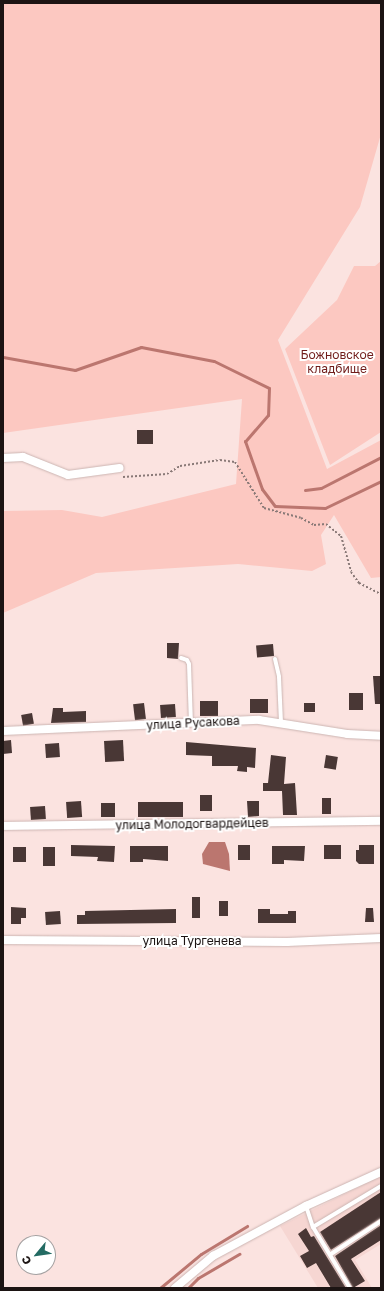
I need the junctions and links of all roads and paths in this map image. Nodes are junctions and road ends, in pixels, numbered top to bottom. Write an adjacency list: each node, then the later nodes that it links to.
1 (3, 458): 2 (street)
2 (120, 468): 3 (path)
3 (381, 594)
4 (181, 658): 6 (lane)
5 (275, 659): 7 (lane)
6 (191, 723): 7 (street, улица Русакова); 8 (street, улица Русакова)
7 (281, 723): 9 (street, улица Русакова)
8 (3, 731)
9 (381, 736)
10 (381, 821): 11 (street, улица Молодогвардейцев)
11 (3, 826)
12 (381, 938): 13 (street, улица Тургенева)
13 (3, 940)
14 (381, 1172): 16 (street)
15 (381, 1186): 18 (lane)
16 (306, 1206): 18 (lane); 20 (street)
17 (381, 1221): 19 (lane)
18 (313, 1227): 19 (lane)
19 (331, 1254): 21 (lane)
20 (175, 1288)
21 (350, 1288)

